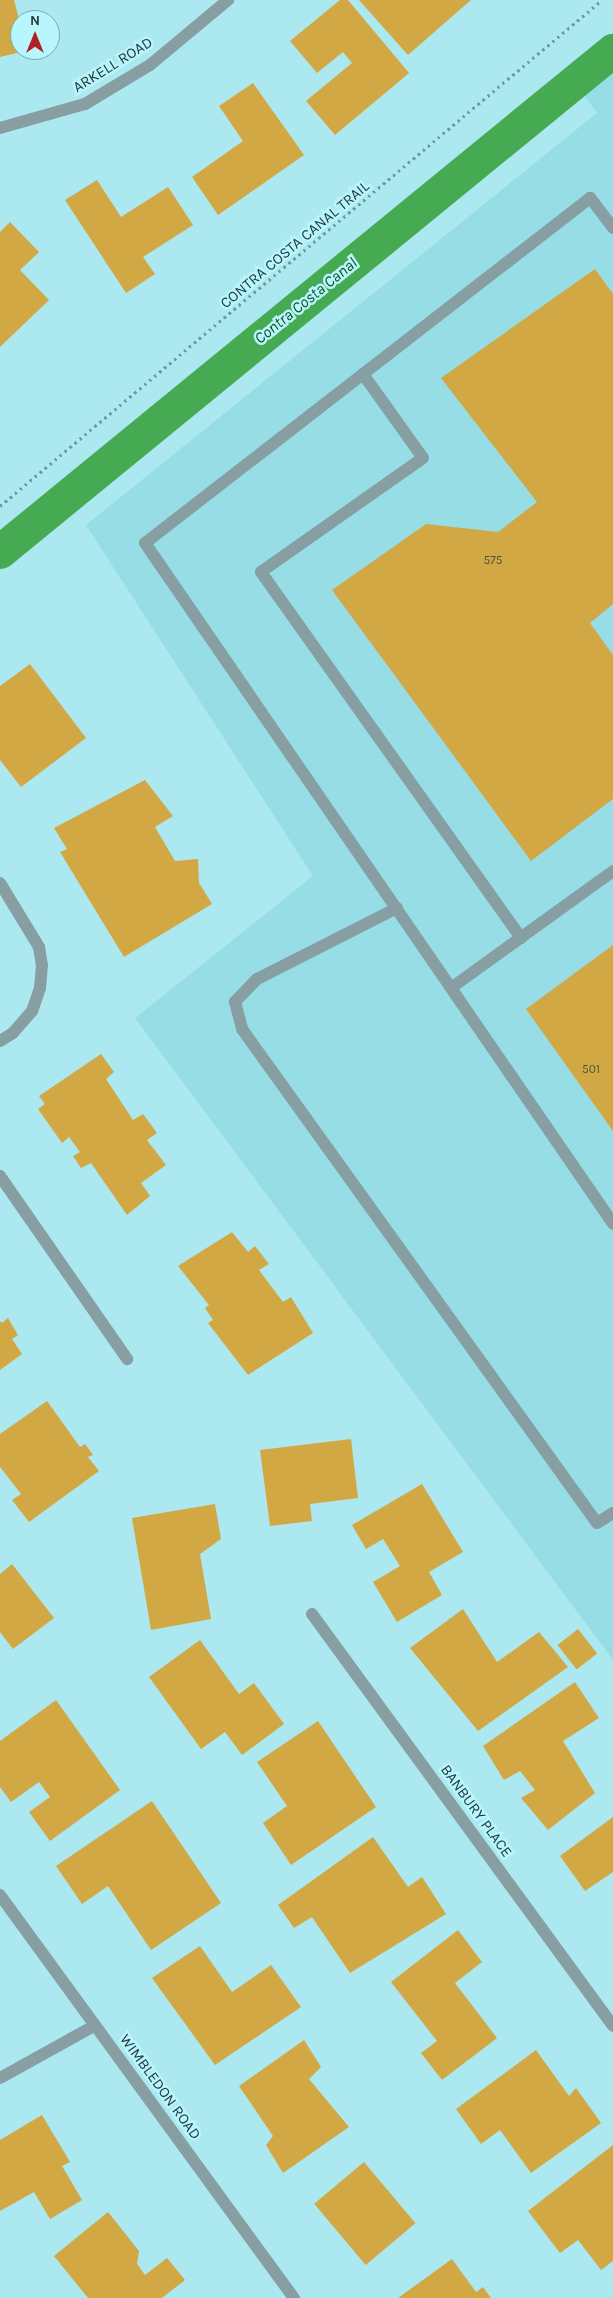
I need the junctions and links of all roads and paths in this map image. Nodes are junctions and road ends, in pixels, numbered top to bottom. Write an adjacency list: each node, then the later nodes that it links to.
1 (228, 0): 3 (street, ARKELL ROAD)
2 (602, 0): 6 (path, CONTRA COSTA CANAL TRAIL)
3 (0, 128)
4 (613, 228): 5 (street)
5 (363, 374): 9 (street); 10 (street)
6 (0, 506)
7 (613, 871): 10 (street)
8 (0, 884): 12 (street)
9 (396, 908): 11 (street); 16 (street)
10 (521, 938): 11 (street)
11 (451, 988): 14 (street)
12 (0, 1041)
13 (0, 1176): 15 (street)
14 (613, 1224)
15 (127, 1359)
16 (613, 1513)
17 (312, 1614): 20 (street, BANBURY PLACE)
18 (0, 1895): 19 (street, WIMBLEDON ROAD)
19 (94, 2026): 21 (street); 22 (street, WIMBLEDON ROAD)
20 (613, 2026)
21 (0, 2078)
22 (294, 2298)

